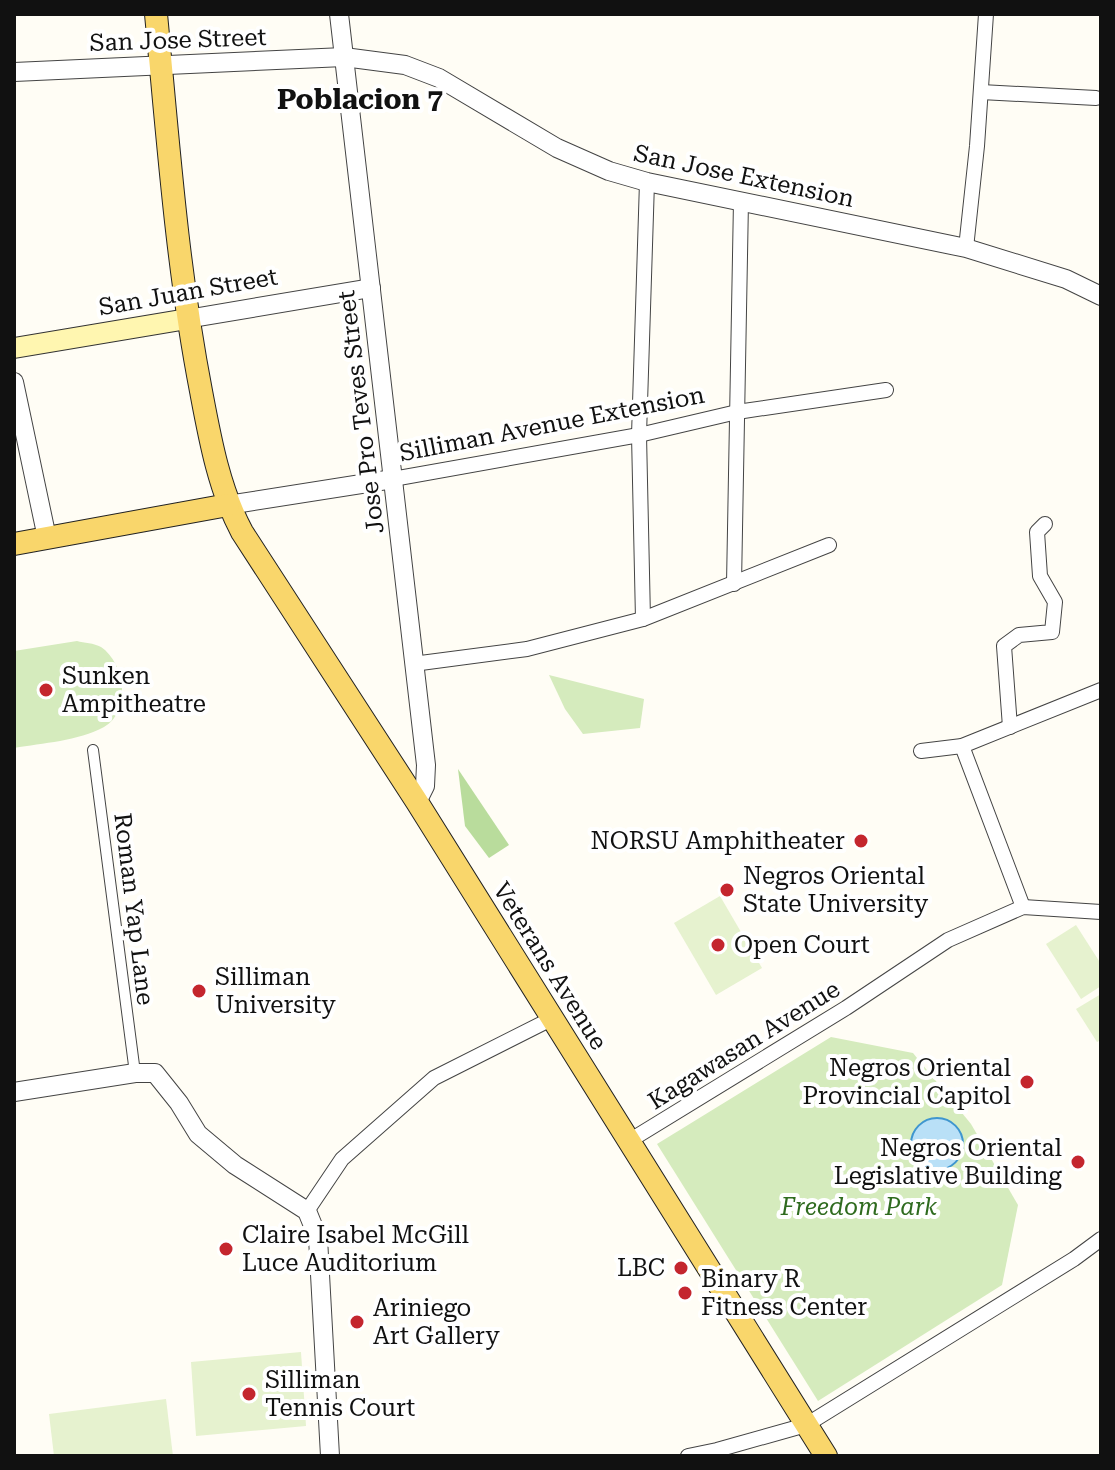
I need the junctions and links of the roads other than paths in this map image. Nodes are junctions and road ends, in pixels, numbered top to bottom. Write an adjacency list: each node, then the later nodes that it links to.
1 (156, 14): 5 (main road, Veterans Avenue)
2 (339, 14): 4 (street, Jose Pro Teves Street)
3 (986, 14): 7 (street)
4 (344, 57): 5 (street, San Jose Street); 9 (street, San Jose Extension); 12 (street, Jose Pro Teves Street)
5 (161, 64): 6 (street, San Jose Street); 14 (main road, Veterans Avenue)
6 (14, 72)
7 (981, 92): 8 (street); 11 (street)
8 (1096, 98)
9 (647, 182): 10 (street, San Jose Extension); 19 (street)
10 (741, 201): 11 (street, San Jose Extension); 18 (street)
11 (966, 248): 13 (street, San Jose Extension)
12 (371, 288): 14 (street, San Juan Street); 20 (street, Jose Pro Teves Street)
13 (1101, 296)
14 (187, 319): 15 (main road, San Juan Street); 21 (main road, Veterans Avenue)
15 (14, 348)
16 (14, 382): 23 (street)
17 (886, 390): 18 (street, Silliman Avenue Extension)
18 (737, 412): 19 (street, Silliman Avenue Extension); 26 (street)
19 (639, 435): 20 (street, Silliman Avenue Extension); 27 (street)
20 (393, 479): 21 (street, Silliman Avenue Extension); 28 (street, Jose Pro Teves Street)
21 (228, 505): 23 (main road); 34 (main road, Veterans Avenue)
22 (1045, 524): 30 (street)
23 (47, 538): 24 (main road)
24 (14, 544)
25 (829, 545): 26 (street)
26 (734, 584): 27 (street)
27 (643, 619): 28 (street)
28 (413, 664): 34 (street, Jose Pro Teves Street)
29 (1101, 690): 30 (street)
30 (1010, 727): 31 (street)
31 (962, 746): 33 (street); 35 (street)
32 (93, 750): 38 (street, Roman Yap Lane)
33 (921, 751)
34 (417, 802): 37 (main road, Veterans Avenue)
35 (1023, 907): 36 (street, Kagawasan Avenue); 40 (street, Kagawasan Avenue)
36 (1101, 912)
37 (551, 1019): 40 (main road, Veterans Avenue); 41 (street)
38 (135, 1073): 39 (street); 41 (street)
39 (14, 1092)
40 (629, 1141): 43 (main road, Veterans Avenue)
41 (307, 1211): 44 (street)
42 (1101, 1239): 43 (street)
43 (806, 1425): 45 (street); 46 (main road, Veterans Avenue)
44 (330, 1456)
45 (688, 1456)
46 (826, 1456)

